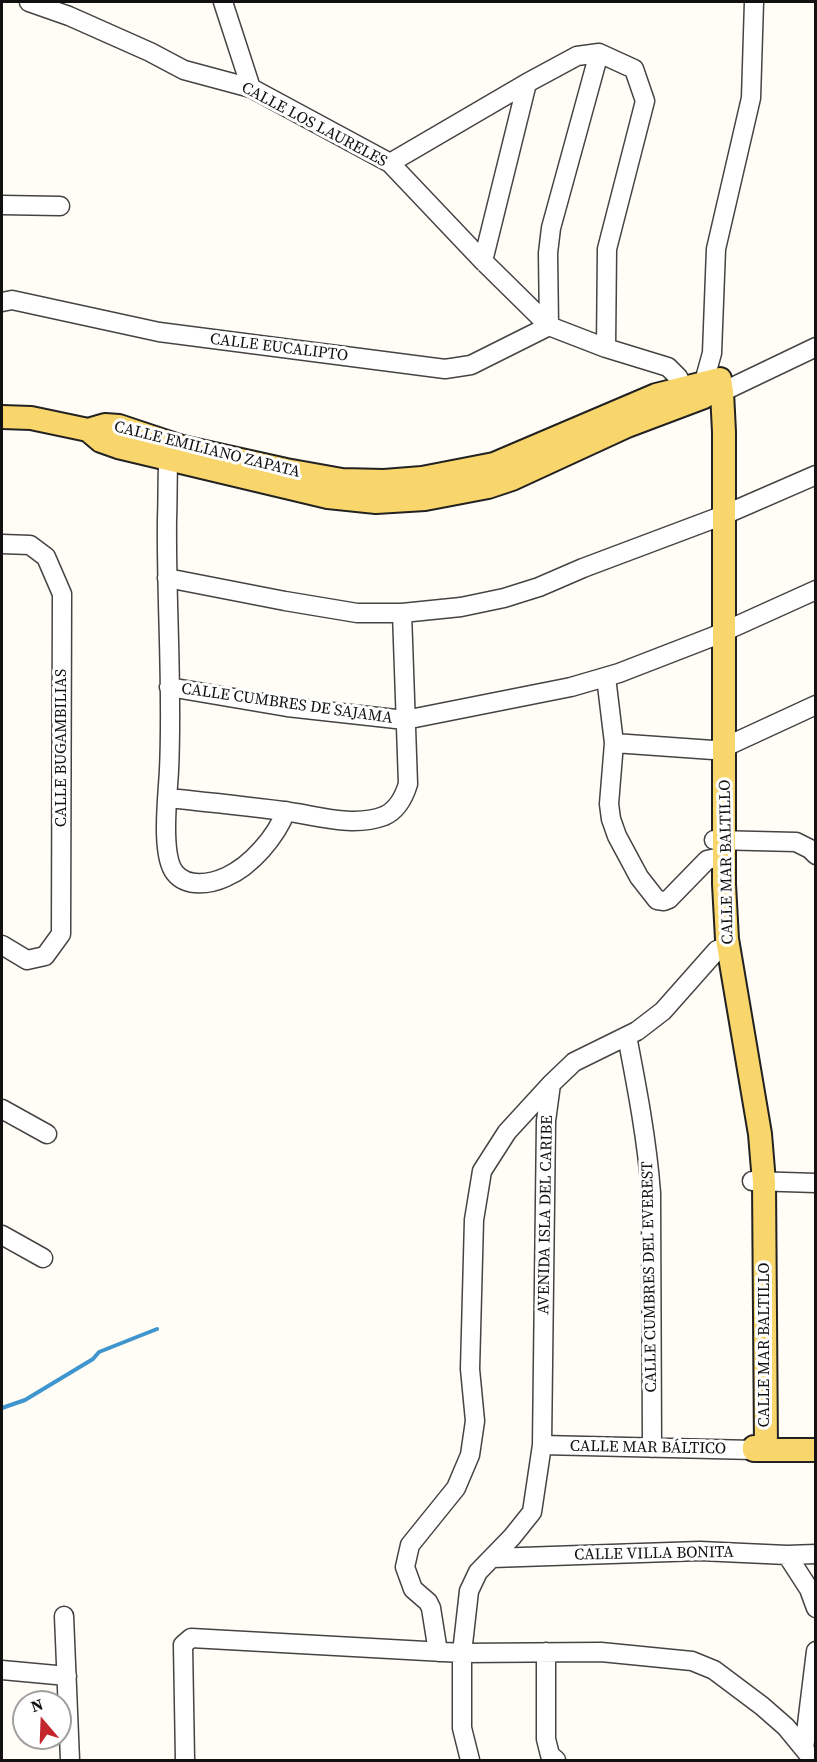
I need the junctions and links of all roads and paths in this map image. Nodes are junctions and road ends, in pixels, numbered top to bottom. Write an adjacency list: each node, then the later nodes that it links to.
1 (29, 2): 6 (street, CALLE LOS LAURELES)
2 (223, 2): 6 (street)
3 (754, 2): 15 (street)
4 (599, 53): 5 (street); 12 (street); 14 (street)
5 (527, 82): 7 (street); 10 (street)
6 (251, 88): 7 (street, CALLE LOS LAURELES)
7 (390, 163): 10 (street, CALLE LOS LAURELES)
8 (2, 205): 9 (street)
9 (60, 206)
10 (483, 261): 12 (street, CALLE LOS LAURELES)
11 (2, 302): 12 (street, CALLE EUCALIPTO)
12 (549, 326): 14 (street)
13 (816, 347): 15 (street)
14 (606, 348): 15 (street)
15 (704, 390): 17 (main road, CALLE EMILIANO ZAPATA); 19 (main road, CALLE MAR BALTILLO)
16 (2, 417): 17 (main road, CALLE EMILIANO ZAPATA)
17 (169, 451): 21 (street)
18 (816, 475): 19 (street)
19 (718, 517): 23 (street); 24 (main road, CALLE MAR BALTILLO)
20 (2, 544): 35 (street, CALLE BUGAMBILIAS)
21 (167, 578): 23 (street); 26 (street)
22 (816, 590): 24 (street, CALLE CUMBRES DE SAJAMA)
23 (402, 613): 28 (street)
24 (719, 633): 25 (street, CALLE CUMBRES DE SAJAMA); 30 (main road, CALLE MAR BALTILLO)
25 (606, 677): 28 (street, CALLE CUMBRES DE SAJAMA); 29 (street)
26 (169, 687): 28 (street, CALLE CUMBRES DE SAJAMA); 31 (street)
27 (816, 705): 30 (street)
28 (405, 720): 32 (street)
29 (614, 742): 30 (street); 33 (street)
30 (719, 749): 33 (main road, CALLE MAR BALTILLO)
31 (168, 798): 32 (street); 32 (street)
32 (286, 812)
33 (720, 848): 34 (street); 36 (main road, CALLE MAR BALTILLO)
34 (813, 852)
35 (2, 945)
36 (723, 948): 37 (street); 41 (main road, CALLE MAR BALTILLO)
37 (627, 1036): 38 (street); 46 (street, CALLE CUMBRES DEL EVEREST)
38 (551, 1084): 45 (street, AVENIDA ISLA DEL CARIBE); 55 (street)
39 (2, 1109): 40 (street)
40 (47, 1134)
41 (758, 1182): 42 (street); 47 (main road, CALLE MAR BALTILLO)
42 (816, 1183)
43 (2, 1236): 44 (street)
44 (43, 1258)
45 (542, 1445): 46 (street, CALLE MAR BÁLTICO); 51 (street, AVENIDA ISLA DEL CARIBE)
46 (652, 1448): 47 (street, CALLE MAR BÁLTICO)
47 (760, 1450): 48 (main road)
48 (816, 1450)
49 (816, 1554): 50 (street, CALLE VILLA BONITA)
50 (787, 1555): 51 (street, CALLE VILLA BONITA); 52 (street)
51 (492, 1558): 57 (street, AVENIDA ISLA DEL CARIBE)
52 (816, 1608)
53 (64, 1616): 59 (street)
54 (816, 1651): 60 (street)
55 (438, 1652): 57 (street); 62 (street)
56 (546, 1652): 57 (street); 60 (street); 64 (street)
57 (462, 1653): 63 (street, AVENIDA ISLA DEL CARIBE)
58 (2, 1670): 59 (street)
59 (67, 1676): 61 (street)
60 (809, 1755)
61 (70, 1761)
62 (185, 1761)
63 (470, 1761)
64 (556, 1761)

